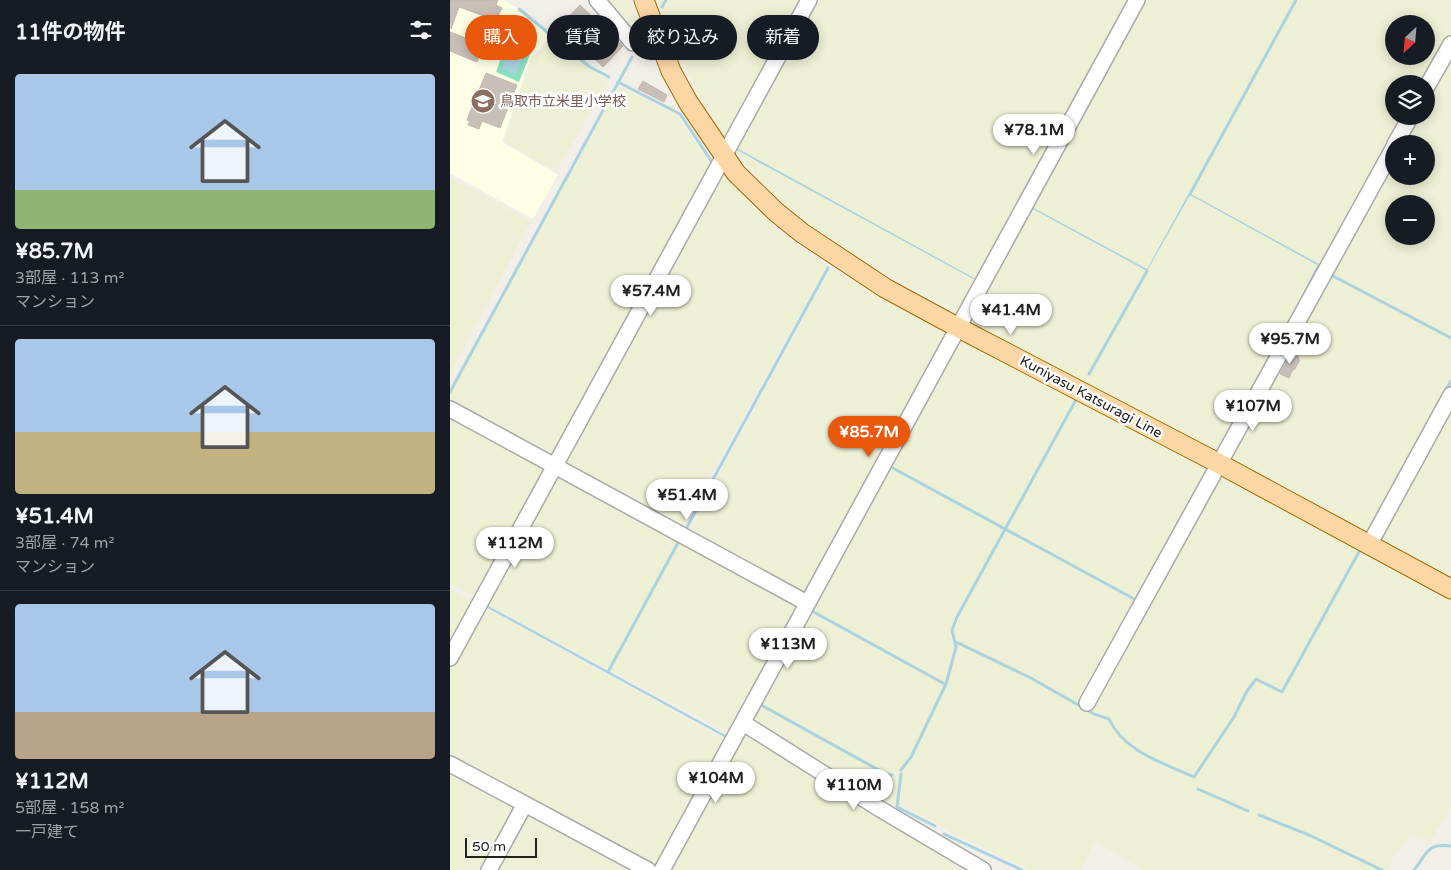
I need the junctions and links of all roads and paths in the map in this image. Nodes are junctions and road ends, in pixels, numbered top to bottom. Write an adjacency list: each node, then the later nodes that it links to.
1 (597, 0): 6 (street)
2 (644, 0): 5 (main road, Kuniyasu Katsuragi Line)
3 (808, 0): 10 (street)
4 (1136, 0): 12 (street)
5 (649, 15)
6 (629, 38)
7 (1451, 44): 9 (street)
8 (666, 60): 10 (main road, Kuniyasu Katsuragi Line)
9 (1433, 75)
10 (723, 154): 12 (main road, Kuniyasu Katsuragi Line); 16 (street)
11 (1385, 163): 15 (street)
12 (957, 327): 15 (main road, Kuniyasu Katsuragi Line); 19 (street)
13 (1451, 395): 17 (street)
14 (450, 410): 16 (street)
15 (1218, 463): 17 (main road, Kuniyasu Katsuragi Line); 21 (street)
16 (553, 466): 19 (street); 20 (street)
17 (1369, 545): 18 (main road, Kuniyasu Katsuragi Line)
18 (1451, 589)
19 (807, 603): 22 (street)
20 (450, 658)
21 (1087, 703)
22 (743, 723): 27 (street); 28 (street)
23 (450, 764): 24 (street)
24 (525, 804): 25 (street); 26 (street)
25 (489, 870)
26 (648, 870)
27 (662, 870)
28 (983, 870)

